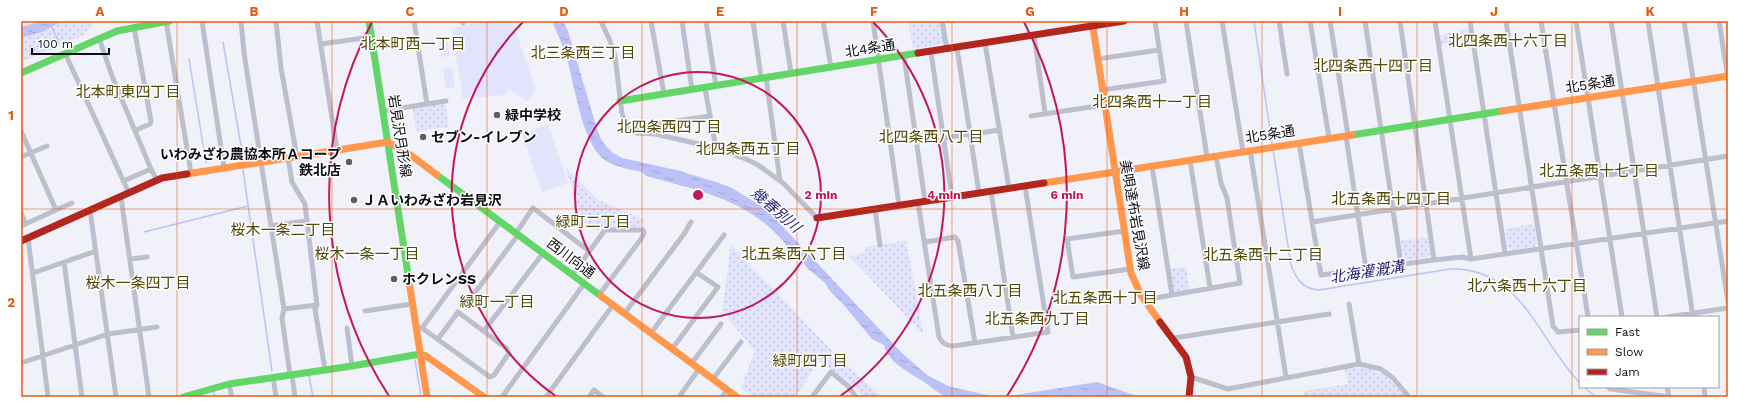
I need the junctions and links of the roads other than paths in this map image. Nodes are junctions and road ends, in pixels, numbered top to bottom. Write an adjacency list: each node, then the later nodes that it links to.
1 (167, 21): 35 (street); 111 (street)
2 (202, 21): 107 (street)
3 (241, 21): 104 (street)
4 (276, 21): 99 (street)
5 (317, 21): 42 (street)
6 (369, 21): 39 (street, 岩見沢月形線)
7 (414, 21): 70 (street)
8 (601, 21): 68 (street)
9 (651, 21): 65 (street)
10 (682, 21): 62 (street)
11 (706, 21): 59 (street)
12 (753, 21): 56 (street)
13 (783, 21): 53 (street)
14 (823, 21): 51 (street)
15 (872, 21): 50 (street)
16 (942, 21): 44 (street)
17 (1124, 21): 36 (street, 北4条通)
18 (1155, 21): 45 (street)
19 (1186, 21): 100 (street)
20 (1222, 21): 94 (street)
21 (1279, 21): 54 (street)
22 (1310, 21): 88 (street)
23 (1330, 21): 86 (street)
24 (1365, 21): 82 (street)
25 (1400, 21): 79 (street)
26 (1435, 21): 78 (street)
27 (1470, 21): 75 (street)
28 (1506, 21): 72 (street)
29 (1541, 21): 69 (street)
30 (1576, 21): 66 (street)
31 (1611, 21): 64 (street)
32 (1648, 21): 60 (street)
33 (1684, 21): 58 (street)
34 (1719, 21): 55 (street)
35 (144, 23): 37 (street)
36 (1092, 24): 38 (street, 北4条通); 49 (street, 美唄達布岩見沢線)
37 (134, 27): 40 (street); 80 (street)
38 (1034, 35): 41 (street, 北4条通); 74 (street)
39 (371, 37): 42 (street); 73 (street, 岩見沢月形線)
40 (99, 38): 47 (street); 80 (street)
41 (985, 43): 43 (street, 北4条通); 81 (street)
42 (321, 44): 93 (street)
43 (957, 48): 44 (street, 北4条通); 85 (street)
44 (947, 49): 46 (street, 北4条通)
45 (1159, 50): 49 (street); 63 (street)
46 (931, 52): 48 (street, 北4条通); 87 (street)
47 (66, 53): 52 (street); 114 (street)
48 (904, 56): 50 (street, 北4条通); 127 (street)
49 (1097, 59): 63 (street, 美唄達布岩見沢線)
50 (879, 60): 51 (street, 北4条通); 130 (street)
51 (831, 67): 53 (street, 北4条通)
52 (21, 73)
53 (790, 73): 56 (street, 北4条通)
54 (1287, 74)
55 (1728, 76): 57 (street); 58 (street, 北5条通)
56 (763, 77): 59 (street, 北4条通); 115 (street)
57 (1728, 79)
58 (1693, 81): 60 (street, 北5条通); 102 (street)
59 (716, 86): 61 (street, 北4条通)
60 (1657, 86): 64 (street, 北5条通); 106 (street)
61 (706, 88): 62 (street, 北4条通); 76 (street)
62 (692, 90): 65 (street, 北4条通)
63 (1102, 90): 71 (street, 美唄達布岩見沢線)
64 (1622, 92): 66 (street, 北5条通); 109 (street)
65 (664, 94): 68 (street, 北4条通)
66 (1588, 97): 69 (street, 北5条通); 112 (street)
67 (446, 101): 70 (street)
68 (620, 101): 84 (street)
69 (1553, 103): 72 (street, 北5条通); 116 (street)
70 (427, 104): 73 (street)
71 (1104, 105): 74 (street); 110 (street, 美唄達布岩見沢線)
72 (1519, 108): 75 (street, 北5条通); 118 (street)
73 (383, 111): 89 (street, 岩見沢月形線)
74 (1045, 113): 77 (street)
75 (1484, 114): 78 (street, 北5条通); 123 (street)
76 (710, 116): 84 (street); 92 (street)
77 (1031, 116)
78 (1449, 119): 79 (street, 北5条通); 126 (street)
79 (1415, 125): 82 (street, 北5条通); 129 (street)
80 (136, 130): 108 (street)
81 (1000, 130): 85 (street); 119 (street)
82 (1381, 130): 86 (street, 北5条通); 132 (street)
83 (21, 131): 95 (street)
84 (633, 131): 92 (street)
85 (970, 134): 87 (street); 122 (street)
86 (1347, 135): 88 (street, 北5条通); 136 (street)
87 (944, 138): 125 (street)
88 (1328, 138): 90 (street, 北5条通)
89 (388, 142): 93 (street); 140 (street, 西川向通); 179 (street, 岩見沢月形線)
90 (1299, 143): 94 (street, 北5条通); 142 (street)
91 (47, 146): 95 (street)
92 (716, 149): 115 (street)
93 (337, 150): 99 (street)
94 (1246, 151): 96 (street, 北5条通); 193 (street)
95 (31, 153): 98 (street); 133 (street)
96 (1216, 156): 100 (street, 北5条通); 173 (street)
97 (1728, 156): 102 (street)
98 (21, 157)
99 (297, 157): 101 (street)
100 (1207, 157): 103 (street, 北5条通)
101 (288, 158): 104 (street); 138 (street)
102 (1706, 159): 106 (street); 143 (street)
103 (1190, 160): 105 (street, 北5条通); 173 (street)
104 (261, 162): 107 (street); 145 (street)
105 (1152, 166): 110 (street, 北5条通); 175 (street)
106 (1670, 166): 109 (street); 146 (street)
107 (224, 168): 111 (street)
108 (151, 169): 113 (street); 114 (street)
109 (1635, 171): 112 (street); 149 (street)
110 (1114, 172): 117 (street, 北5条通); 147 (street, 美唄達布岩見沢線)
111 (190, 173): 113 (street)
112 (1600, 177): 116 (street); 151 (street)
113 (157, 180): 121 (street)
114 (123, 181): 121 (street)
115 (780, 182): 137 (street)
116 (1566, 182): 118 (street); 154 (street)
117 (1025, 186): 119 (street, 北5条通); 203 (street)
118 (1531, 187): 123 (street); 156 (street)
119 (1010, 188): 120 (street, 北5条通)
120 (990, 191): 122 (street, 北5条通); 203 (street)
121 (129, 193): 124 (street)
122 (979, 193): 125 (street, 北5条通)
123 (1497, 193): 126 (street); 160 (street)
124 (121, 197): 134 (street); 162 (street)
125 (952, 197): 127 (street, 北5条通)
126 (1462, 199): 129 (street); 163 (street)
127 (922, 202): 130 (street, 北5条通); 153 (street)
128 (72, 203): 133 (street)
129 (1427, 204): 132 (street); 164 (street)
130 (899, 205): 131 (street, 北5条通)
131 (875, 209): 137 (street, 北5条通); 155 (street)
132 (1393, 209): 136 (street); 166 (street)
133 (56, 210): 144 (street)
134 (90, 210): 152 (street); 157 (street)
135 (21, 213): 144 (street)
136 (1358, 214): 142 (street); 168 (street)
137 (816, 218)
138 (306, 221): 145 (street); 181 (street)
139 (1728, 221): 143 (street)
140 (500, 222): 148 (street, 西川向通); 196 (street)
141 (691, 222): 186 (street)
142 (1312, 222): 168 (street)
143 (1716, 223): 146 (street); 178 (street)
144 (24, 225)
145 (272, 226): 184 (street)
146 (1680, 228): 149 (street); 188 (street)
147 (1124, 231): 167 (street, 美唄達布岩見沢線); 167 (street)
148 (517, 234): 158 (street); 159 (street, 西川向通); 176 (street)
149 (1645, 234): 151 (street); 191 (street)
150 (724, 235): 169 (street)
151 (1610, 239): 154 (street); 190 (street)
152 (24, 240): 170 (street)
153 (924, 242): 207 (street); 207 (street)
154 (1576, 244): 156 (street); 189 (street)
155 (880, 245)
156 (1541, 249): 160 (street); 199 (street)
157 (96, 251): 165 (street); 202 (street)
158 (590, 251): 171 (street); 174 (street)
159 (543, 253): 171 (street, 西川向通); 200 (street)
160 (1505, 253): 163 (street)
161 (147, 257): 162 (street)
162 (131, 259): 198 (street)
163 (1471, 259): 164 (street)
164 (1434, 260): 166 (street)
165 (64, 262): 170 (street); 208 (street)
166 (1401, 264): 168 (street)
167 (1130, 269): 177 (street, 美唄達布岩見沢線)
168 (1366, 269)
169 (696, 272): 201 (street); 209 (street)
170 (33, 273): 211 (street)
171 (572, 275): 172 (street, 西川向通)
172 (584, 284): 174 (street, 西川向通); 238 (street)
173 (1210, 288): 175 (street)
174 (599, 295): 182 (street, 西川向通)
175 (1172, 295): 177 (street)
176 (471, 298)
177 (1144, 300): 204 (street, 美唄達布岩見沢線)
178 (1728, 302)
179 (412, 304): 185 (street); 196 (street, 岩見沢月形線)
180 (1349, 304): 214 (street)
181 (317, 305): 184 (street); 217 (street)
182 (613, 305): 186 (street, 西川向通); 239 (street)
183 (1728, 308): 188 (street)
184 (284, 310): 218 (street)
185 (365, 311)
186 (624, 314): 201 (street, 西川向通)
187 (1329, 314): 193 (street)
188 (1692, 315): 192 (street)
189 (1588, 316)
190 (1622, 316)
191 (1657, 316)
192 (1680, 316)
193 (1277, 321): 204 (street); 221 (street)
194 (721, 324): 213 (street)
195 (157, 327): 198 (street)
196 (419, 327): 205 (street); 210 (street, 岩見沢月形線)
197 (347, 328): 215 (street)
198 (141, 329): 202 (street); 231 (street)
199 (1579, 330)
200 (484, 332): 205 (street); 205 (street)
201 (651, 333): 209 (street, 西川向通)
202 (108, 334): 208 (street); 230 (street)
203 (1013, 337): 207 (street)
204 (1174, 338): 220 (street, 美唄達布岩見沢線)
205 (438, 339)
206 (741, 342): 222 (street)
207 (975, 343)
208 (75, 344): 211 (street); 229 (street)
209 (672, 349): 213 (street, 西川向通)
210 (420, 354): 215 (street); 236 (street, 岩見沢月形線); 237 (street)
211 (43, 356): 212 (street); 228 (street)
212 (21, 363)
213 (692, 363): 216 (street, 西川向通)
214 (1359, 364): 221 (street); 249 (street)
215 (352, 366): 217 (street)
216 (699, 369): 222 (street, 西川向通); 242 (street)
217 (325, 370): 218 (street)
218 (291, 375): 219 (street); 235 (street)
219 (273, 377): 223 (street); 234 (street)
220 (1191, 377): 221 (street); 248 (street, 美唄達布岩見沢線)
221 (1286, 377)
222 (713, 379): 226 (street, 西川向通)
223 (229, 384): 232 (street); 233 (street)
224 (1609, 388): 225 (street)
225 (1632, 389): 250 (street)
226 (727, 390): 243 (street); 244 (street, 西川向通)
227 (853, 392): 245 (street); 246 (street); 247 (street)
228 (48, 397)
229 (82, 397)
230 (116, 397)
231 (149, 397)
232 (183, 397)
233 (232, 397)
234 (276, 397)
235 (296, 397)
236 (427, 397)
237 (484, 397)
238 (502, 397)
239 (546, 397)
240 (589, 397): 241 (street)
241 (603, 397)
242 (679, 397)
243 (722, 397)
244 (737, 397)
245 (812, 397)
246 (849, 397)
247 (856, 397)
248 (1189, 397)
249 (1409, 397)
250 (1669, 397)

